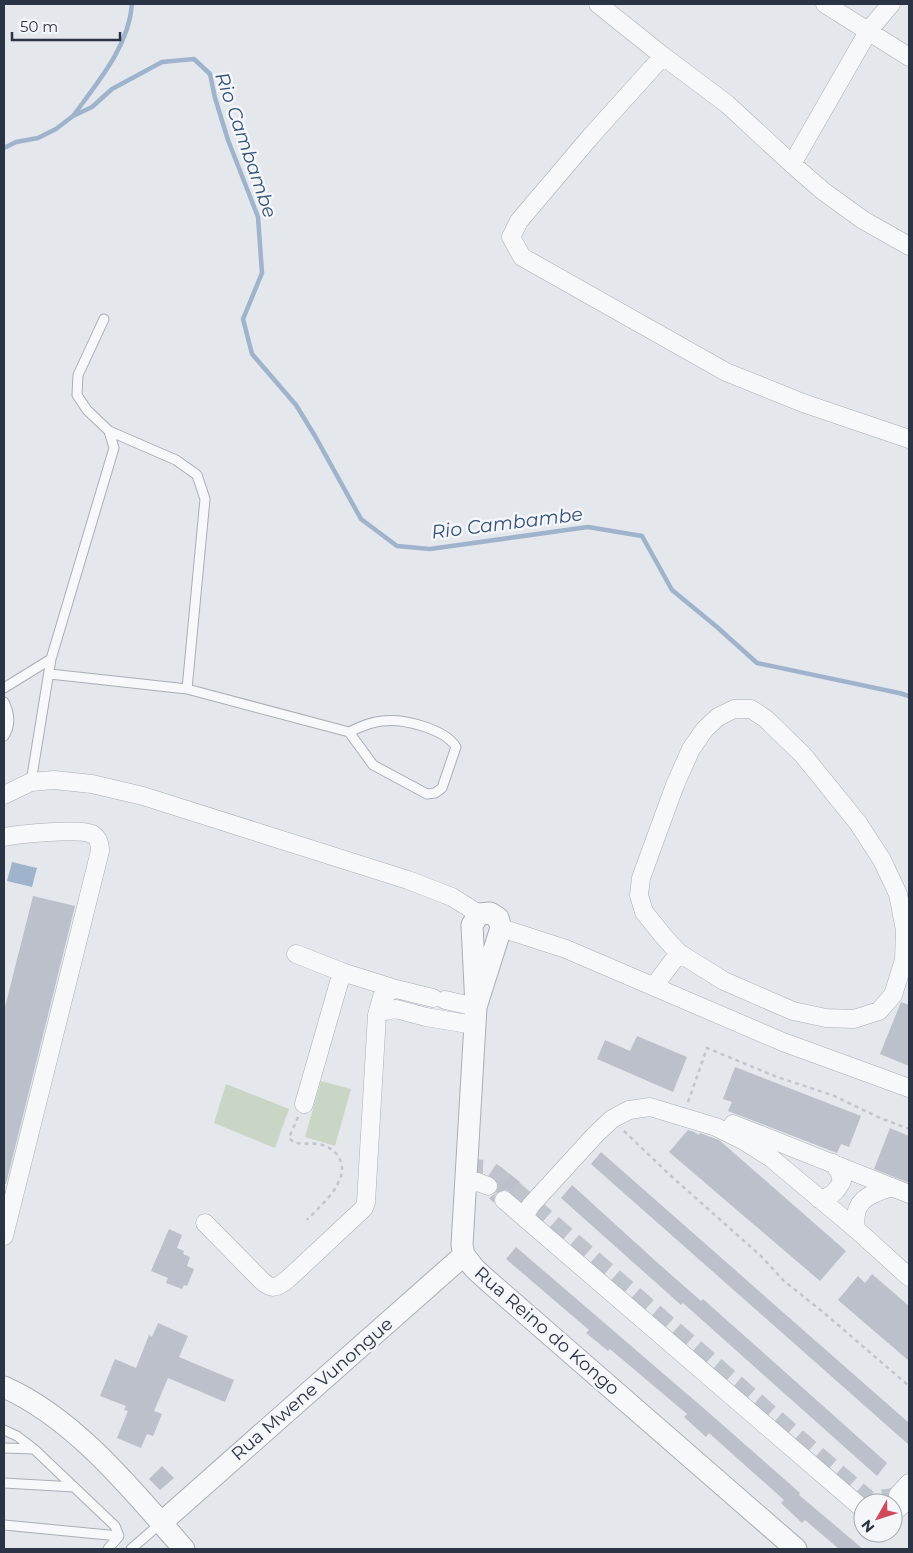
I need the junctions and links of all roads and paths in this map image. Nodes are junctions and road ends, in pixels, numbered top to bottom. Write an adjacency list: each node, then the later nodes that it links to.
1 (598, 4): 5 (street)
2 (825, 4): 4 (street)
3 (891, 4): 4 (street)
4 (869, 30): 6 (street); 7 (street)
5 (663, 56): 7 (street); 11 (street)
6 (909, 57)
7 (792, 164): 8 (street)
8 (909, 246)
9 (104, 319): 10 (lane)
10 (109, 431): 12 (lane); 15 (lane)
11 (909, 439)
12 (51, 659): 13 (lane); 14 (lane)
13 (50, 674): 15 (lane); 19 (lane)
14 (4, 688)
15 (187, 689): 17 (lane)
16 (4, 702): 18 (lane)
17 (349, 732): 17 (lane)
18 (4, 736)
19 (31, 782): 20 (street); 22 (street)
20 (4, 795)
21 (4, 837): 48 (street)
22 (479, 914): 23 (street); 31 (street, Rua Reino do Kongo)
23 (501, 928): 27 (street); 31 (street, Rua Reino do Kongo)
24 (679, 953): 24 (street); 27 (street)
25 (296, 954): 26 (street)
26 (342, 972): 28 (street); 34 (street)
27 (654, 986): 33 (street)
28 (396, 989): 29 (street); 30 (street)
29 (435, 999): 31 (street); 32 (street)
30 (377, 1014): 32 (street); 46 (street)
31 (475, 1016): 32 (street); 39 (street, Rua Reino do Kongo)
32 (426, 1017)
33 (909, 1088)
34 (304, 1104): 45 (path)
35 (686, 1108): 37 (path); 38 (street); 44 (street)
36 (612, 1119): 43 (street); 44 (street); 51 (path)
37 (909, 1129)
38 (833, 1163): 41 (street); 43 (street)
39 (464, 1185): 40 (street); 49 (street, Rua Reino do Kongo)
40 (488, 1186)
41 (891, 1187): 42 (street); 47 (street)
42 (909, 1194)
43 (819, 1199): 47 (street)
44 (514, 1209): 58 (street)
45 (307, 1220)
46 (205, 1223)
47 (856, 1228): 50 (street)
48 (4, 1236)
49 (464, 1255): 59 (street, Rua Mwene Vunongue); 65 (street, Rua Reino do Kongo)
50 (909, 1277)
51 (909, 1386)
52 (4, 1387): 59 (street)
53 (4, 1430): 55 (lane)
54 (4, 1448): 55 (lane)
55 (34, 1449): 57 (lane)
56 (4, 1483): 57 (lane)
57 (74, 1487): 61 (lane)
58 (853, 1500)
59 (161, 1523): 63 (lane); 64 (street)
60 (4, 1525): 61 (lane)
61 (119, 1536): 62 (lane)
62 (108, 1549)
63 (131, 1549)
64 (184, 1549)
65 (796, 1549)

